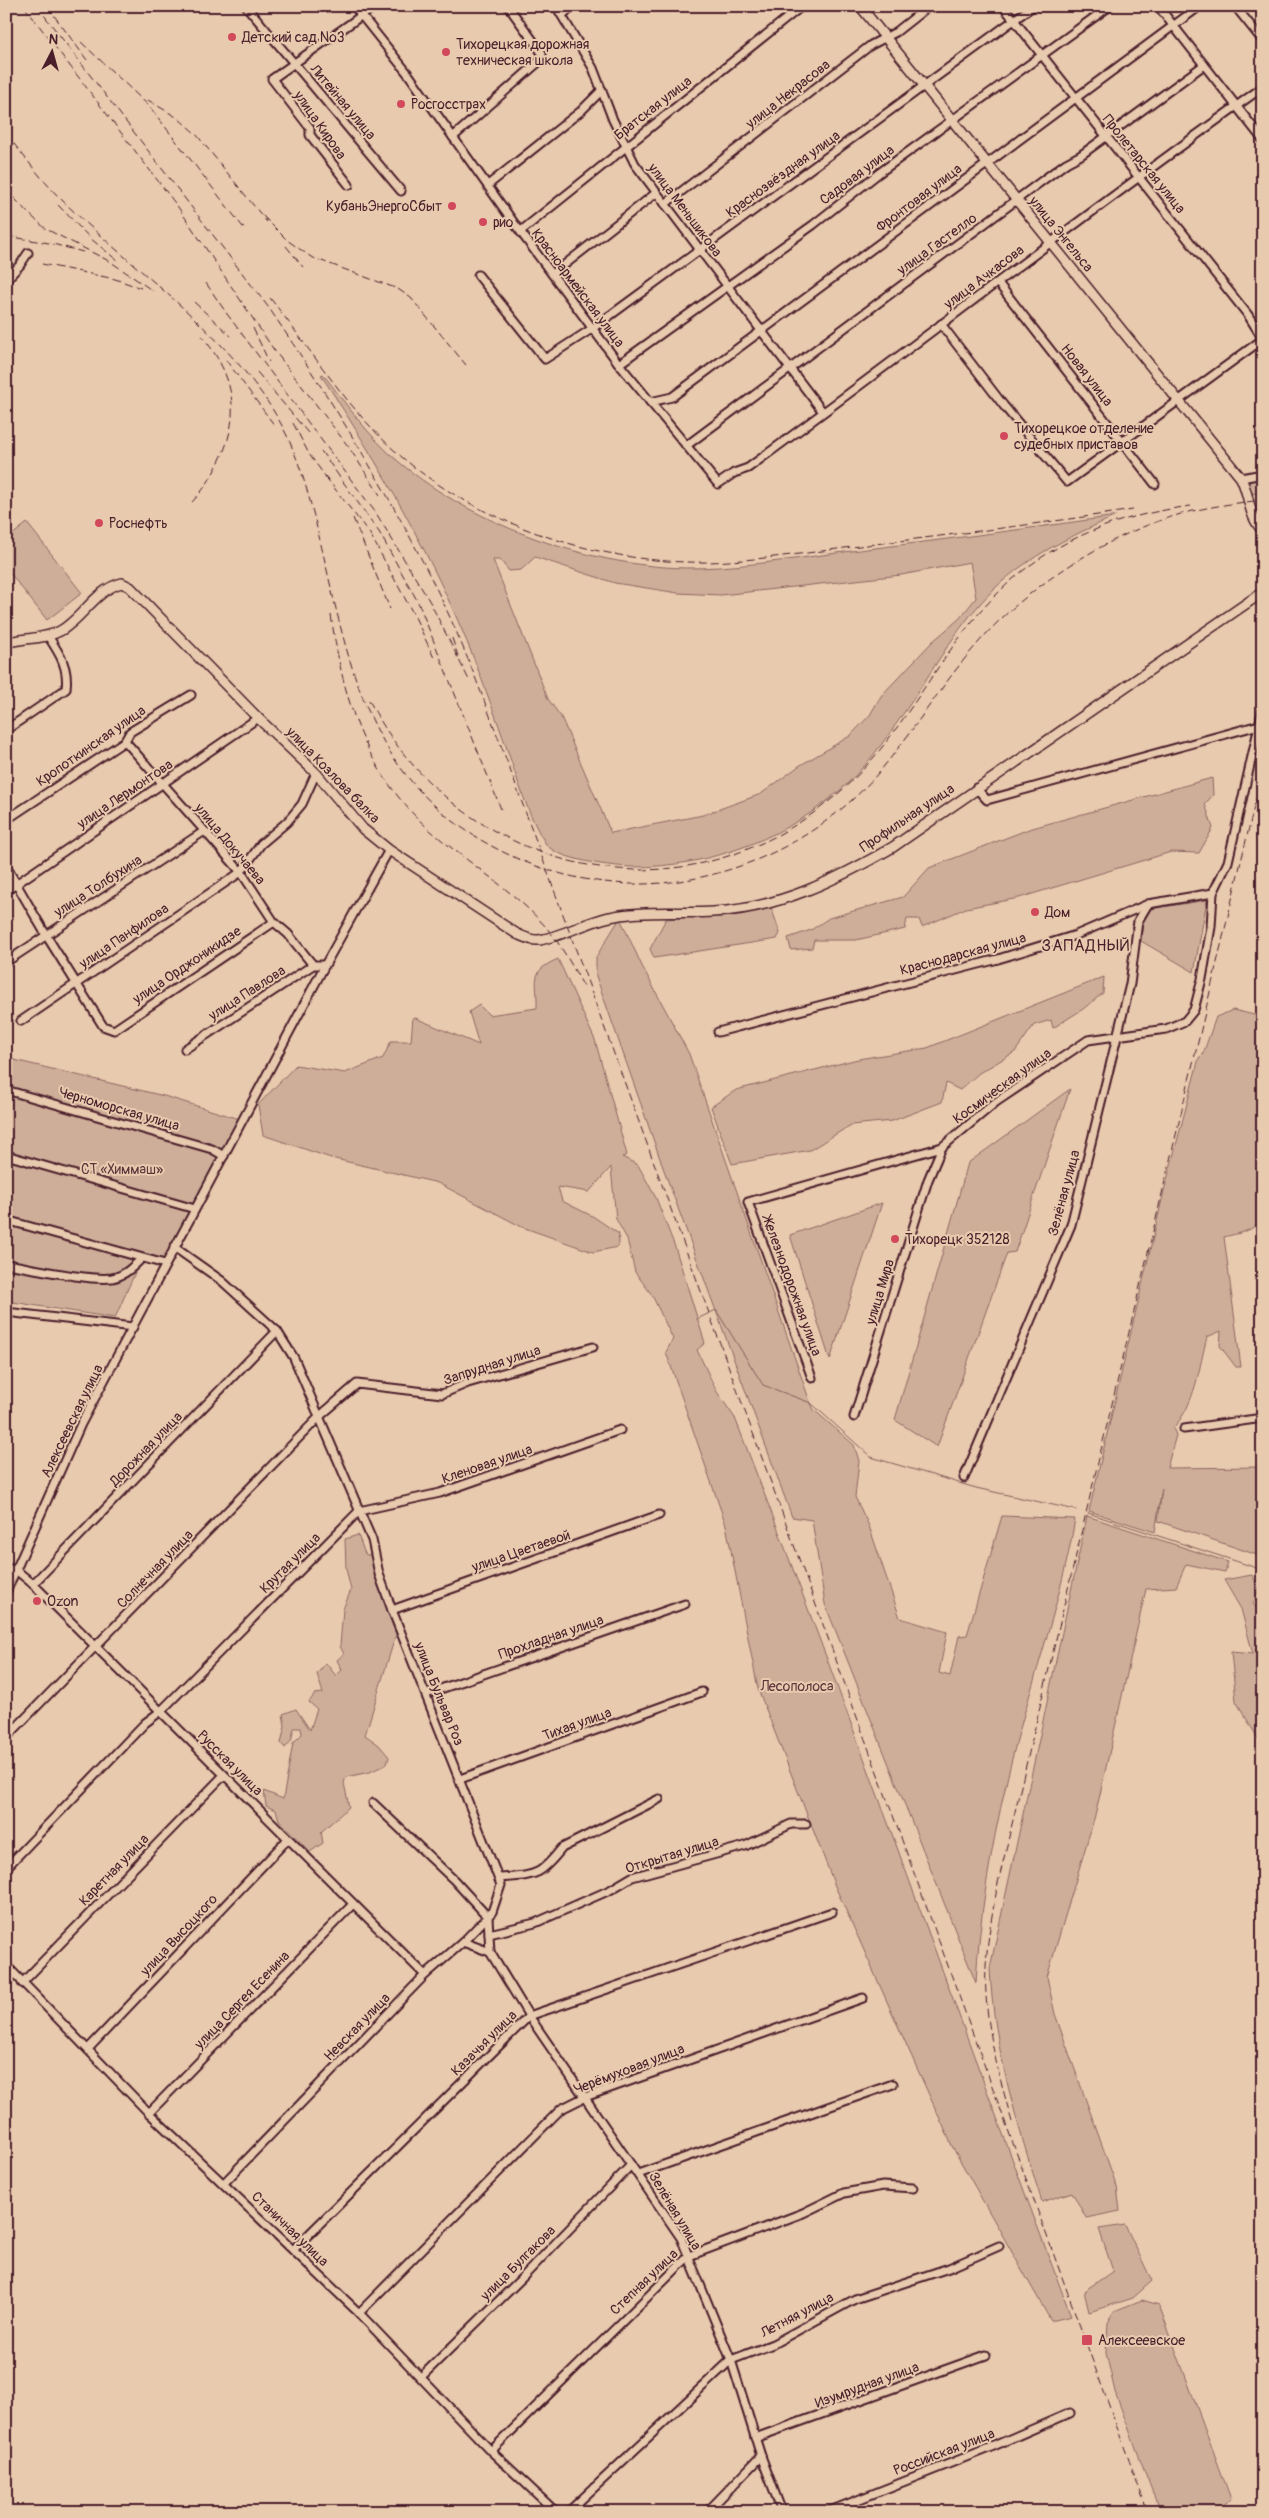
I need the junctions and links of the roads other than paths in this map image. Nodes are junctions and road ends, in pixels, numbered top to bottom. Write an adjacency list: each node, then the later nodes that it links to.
1 (246, 6): 24 (street, Литейная улица)
2 (354, 6): 18 (street, Красноармейская улица)
3 (375, 6): 18 (street)
4 (508, 6): 33 (street)
5 (556, 6): 17 (street, улица Меньшикова)
6 (574, 6): 17 (street)
7 (802, 6): 16 (street, Братская улица)
8 (860, 6): 21 (main road, улица Энгельса)
9 (929, 6): 21 (street, улица Некрасова)
10 (1004, 6): 19 (street, Пролетарская улица)
11 (1033, 6): 19 (street, Краснозвёздная улица)
12 (1110, 6): 23 (street, Садовая улица)
13 (1158, 6): 20 (street)
14 (1200, 6): 20 (street, Фронтовая улица)
15 (1235, 6): 22 (street)
16 (791, 9): 35 (street, Братская улица)
17 (562, 16): 28 (street, улица Меньшикова)
18 (362, 17): 24 (street); 33 (street, Красноармейская улица)
19 (1015, 20): 23 (street, Пролетарская улица); 26 (street, Краснозвёздная улица)
20 (1174, 27): 25 (street); 29 (street, Фронтовая улица)
21 (885, 37): 26 (main road, улица Энгельса); 43 (street, улица Некрасова)
22 (1263, 41)
23 (1044, 56): 29 (street, Пролетарская улица); 31 (street, Садовая улица)
24 (294, 64): 38 (street, улица Кирова); 40 (street, Литейная улица)
25 (1204, 65): 30 (street); 32 (street, улица Гастелло)
26 (924, 87): 31 (main road, улица Энгельса); 46 (street, Краснозвёздная улица)
27 (1263, 87): 30 (street, улица Ачкасова)
28 (602, 90): 35 (street, улица Меньшикова); 39 (street)
29 (1076, 97): 32 (street, Пролетарская улица); 36 (street, Фронтовая улица)
30 (1236, 106): 34 (street); 37 (street, улица Ачкасова)
31 (951, 121): 36 (main road, улица Энгельса); 52 (street, Садовая улица)
32 (1106, 136): 37 (street, Пролетарская улица); 42 (street, улица Гастелло)
33 (453, 137): 39 (street, Красноармейская улица)
34 (1263, 140)
35 (625, 146): 41 (street, улица Меньшикова); 44 (street, Братская улица)
36 (986, 164): 42 (main road, улица Энгельса); 55 (street, Фронтовая улица)
37 (1138, 176): 45 (street, улица Ачкасова); 56 (street, Пролетарская улица)
38 (349, 185)
39 (488, 185): 44 (street, Красноармейская улица)
40 (401, 191)
41 (656, 193): 43 (street, улица Меньшикова); 48 (street)
42 (1016, 201): 45 (main road, улица Энгельса); 58 (street, улица Гастелло)
43 (665, 204): 46 (street, улица Меньшикова)
44 (521, 231): 48 (street, Красноармейская улица)
45 (1051, 243): 51 (street, улица Ачкасова); 59 (main road, улица Энгельса)
46 (700, 251): 52 (street, улица Меньшикова); 54 (street, Краснозвёздная улица)
47 (28, 253): 50 (street)
48 (554, 273): 54 (street, Красноармейская улица)
49 (478, 275): 54 (street, Краснозвёздная улица)
50 (6, 280)
51 (998, 283): 53 (street, улица Ачкасова); 62 (street, Новая улица)
52 (727, 286): 55 (street, улица Меньшикова); 57 (street, Садовая улица)
53 (941, 324): 61 (street, улица Ачкасова); 62 (street)
54 (593, 328): 57 (street, Красноармейская улица)
55 (761, 331): 58 (street, улица Меньшикова); 60 (street, Фронтовая улица)
56 (1263, 339): 59 (street)
57 (619, 364): 60 (street, Красноармейская улица)
58 (790, 368): 61 (street, улица Меньшикова); 63 (street, улица Гастелло)
59 (1178, 401): 62 (street); 65 (main road, улица Энгельса)
60 (650, 402): 63 (street, Красноармейская улица)
61 (823, 412): 66 (street, улица Ачкасова)
62 (1124, 442): 67 (street, Новая улица)
63 (686, 446): 66 (street, Красноармейская улица)
64 (1263, 474): 65 (street)
65 (1241, 478): 68 (main road)
66 (718, 484)
67 (1155, 484)
68 (1263, 531)
69 (1263, 592): 80 (main road)
70 (48, 636): 71 (main road); 74 (main road, улица Козлова балка); 76 (street)
71 (6, 642)
72 (191, 695): 77 (street, Кропоткинская улица)
73 (1263, 708): 75 (street)
74 (258, 718): 78 (main road, улица Козлова балка); 79 (street, улица Лермонтова)
75 (1259, 724): 80 (street, Профильная улица); 88 (street)
76 (6, 730)
77 (125, 741): 79 (street, улица Докучаева); 81 (street, Кропоткинская улица)
78 (316, 773): 83 (main road, улица Козлова балка); 85 (street)
79 (164, 783): 82 (street, улица Докучаева); 86 (street, улица Лермонтова)
80 (976, 788): 92 (main road, Профильная улица)
81 (6, 820)
82 (203, 832): 85 (street, улица Докучаева); 91 (street, улица Толбухина)
83 (389, 850): 92 (main road, улица Козлова балка); 94 (street, Алексеевская улица)
84 (6, 866): 86 (street)
85 (241, 872): 90 (street, улица Докучаева); 96 (street, улица Панфилова)
86 (17, 884): 87 (street, улица Лермонтова); 91 (street)
87 (6, 891)
88 (1213, 894): 89 (street, Краснодарская улица); 99 (street, Космическая улица)
89 (1148, 904): 98 (street, Краснодарская улица); 99 (street, Зелёная улица)
90 (274, 922): 95 (street, улица Докучаева); 96 (street, улица Орджоникидзе)
91 (46, 935): 93 (street, улица Толбухина); 96 (street)
92 (525, 938)
93 (6, 962)
94 (325, 965): 95 (street, улица Павлова); 104 (street, Алексеевская улица)
95 (313, 966): 100 (street, улица Павлова)
96 (77, 983): 97 (street, улица Панфилова)
97 (21, 1021)
98 (718, 1032)
99 (1116, 1036): 102 (street, Космическая улица); 122 (street, Зелёная улица)
100 (186, 1049)
101 (6, 1090): 104 (street, Черноморская улица)
102 (942, 1147): 105 (street, Космическая улица); 118 (street, улица Мира)
103 (6, 1155): 106 (street)
104 (224, 1156): 106 (street, Алексеевская улица)
105 (748, 1202): 116 (street, Железнодорожная улица)
106 (196, 1209): 108 (street, Алексеевская улица)
107 (6, 1220): 109 (street)
108 (174, 1247): 111 (street, Алексеевская улица); 114 (street)
109 (141, 1259): 110 (street); 111 (street)
110 (6, 1264)
111 (165, 1264): 113 (street, Алексеевская улица)
112 (6, 1312): 113 (street)
113 (133, 1327): 126 (street, Алексеевская улица)
114 (277, 1331): 117 (street); 127 (street, Дорожная улица)
115 (593, 1346): 117 (street, Запрудная улица)
116 (812, 1378)
117 (320, 1416): 123 (street); 131 (street, Солнечная улица)
118 (854, 1417)
119 (1263, 1418): 120 (street)
120 (1184, 1429)
121 (620, 1430): 123 (street, Кленовая улица)
122 (964, 1478)
123 (359, 1511): 130 (street, улица Бульвар Роз); 134 (street, Крутая улица)
124 (659, 1515): 130 (street, улица Цветаевой)
125 (6, 1568): 126 (street)
126 (16, 1570): 127 (street, Русская улица); 128 (street, Алексеевская улица)
127 (33, 1584): 131 (street, Русская улица)
128 (6, 1592)
129 (685, 1604): 133 (street, Прохладная улица)
130 (392, 1610): 133 (street, улица Бульвар Роз)
131 (96, 1648): 134 (street, Русская улица); 135 (street, Солнечная улица)
132 (702, 1692): 137 (street, Тихая улица)
133 (426, 1694): 137 (street, улица Бульвар Роз)
134 (161, 1711): 136 (street, Русская улица); 142 (street, Крутая улица)
135 (6, 1738)
136 (224, 1775): 141 (street, Русская улица); 152 (street, Каретная улица)
137 (460, 1778): 143 (street, улица Бульвар Роз)
138 (659, 1799): 143 (street)
139 (373, 1803): 146 (street)
140 (806, 1824): 147 (street, Открытая улица)
141 (288, 1839): 144 (street, Русская улица); 155 (street, улица Высоцкого)
142 (6, 1868)
143 (501, 1882): 146 (street, Невская улица)
144 (353, 1904): 151 (street, Русская улица); 158 (street, улица Сергея Есенина)
145 (832, 1912): 154 (street, Казачья улица)
146 (488, 1916): 147 (street, Зелёная улица); 148 (street, Невская улица)
147 (489, 1934): 149 (street, Зелёная улица)
148 (464, 1942): 149 (street); 151 (street, Невская улица)
149 (490, 1952): 154 (street, Зелёная улица)
150 (6, 1965): 152 (street, Станичная улица)
151 (425, 1974): 161 (street, Невская улица)
152 (22, 1983): 155 (street, Станичная улица)
153 (863, 1998): 157 (street, Черёмуховая улица)
154 (529, 2016): 157 (street, Зелёная улица); 164 (street, Казачья улица)
155 (88, 2049): 158 (street, Станичная улица)
156 (893, 2084): 160 (street)
157 (585, 2097): 159 (street, Зелёная улица); 166 (street, Черёмуховая улица)
158 (149, 2113): 161 (street, Станичная улица)
159 (631, 2164): 160 (street, Зелёная улица); 169 (street, улица Булгакова)
160 (638, 2174): 165 (street, Зелёная улица)
161 (224, 2183): 164 (street, Станичная улица)
162 (913, 2188): 165 (street, Степная улица)
163 (999, 2246): 168 (street, Летняя улица)
164 (293, 2250): 166 (street, Станичная улица)
165 (689, 2256): 168 (street, Зелёная улица); 172 (street, Степная улица)
166 (359, 2313): 169 (street, Станичная улица)
167 (986, 2355): 171 (street, Изумрудная улица)
168 (731, 2360): 171 (street, Зелёная улица); 175 (street, Летняя улица)
169 (421, 2377): 172 (street, Станичная улица)
170 (1070, 2413): 178 (street, Российская улица)
171 (756, 2438): 173 (street, Зелёная улица)
172 (491, 2450): 174 (street, Станичная улица)
173 (761, 2456): 176 (street); 177 (street, Зелёная улица)
174 (556, 2512)
175 (568, 2512)
176 (707, 2512)
177 (782, 2512)
178 (827, 2512)

